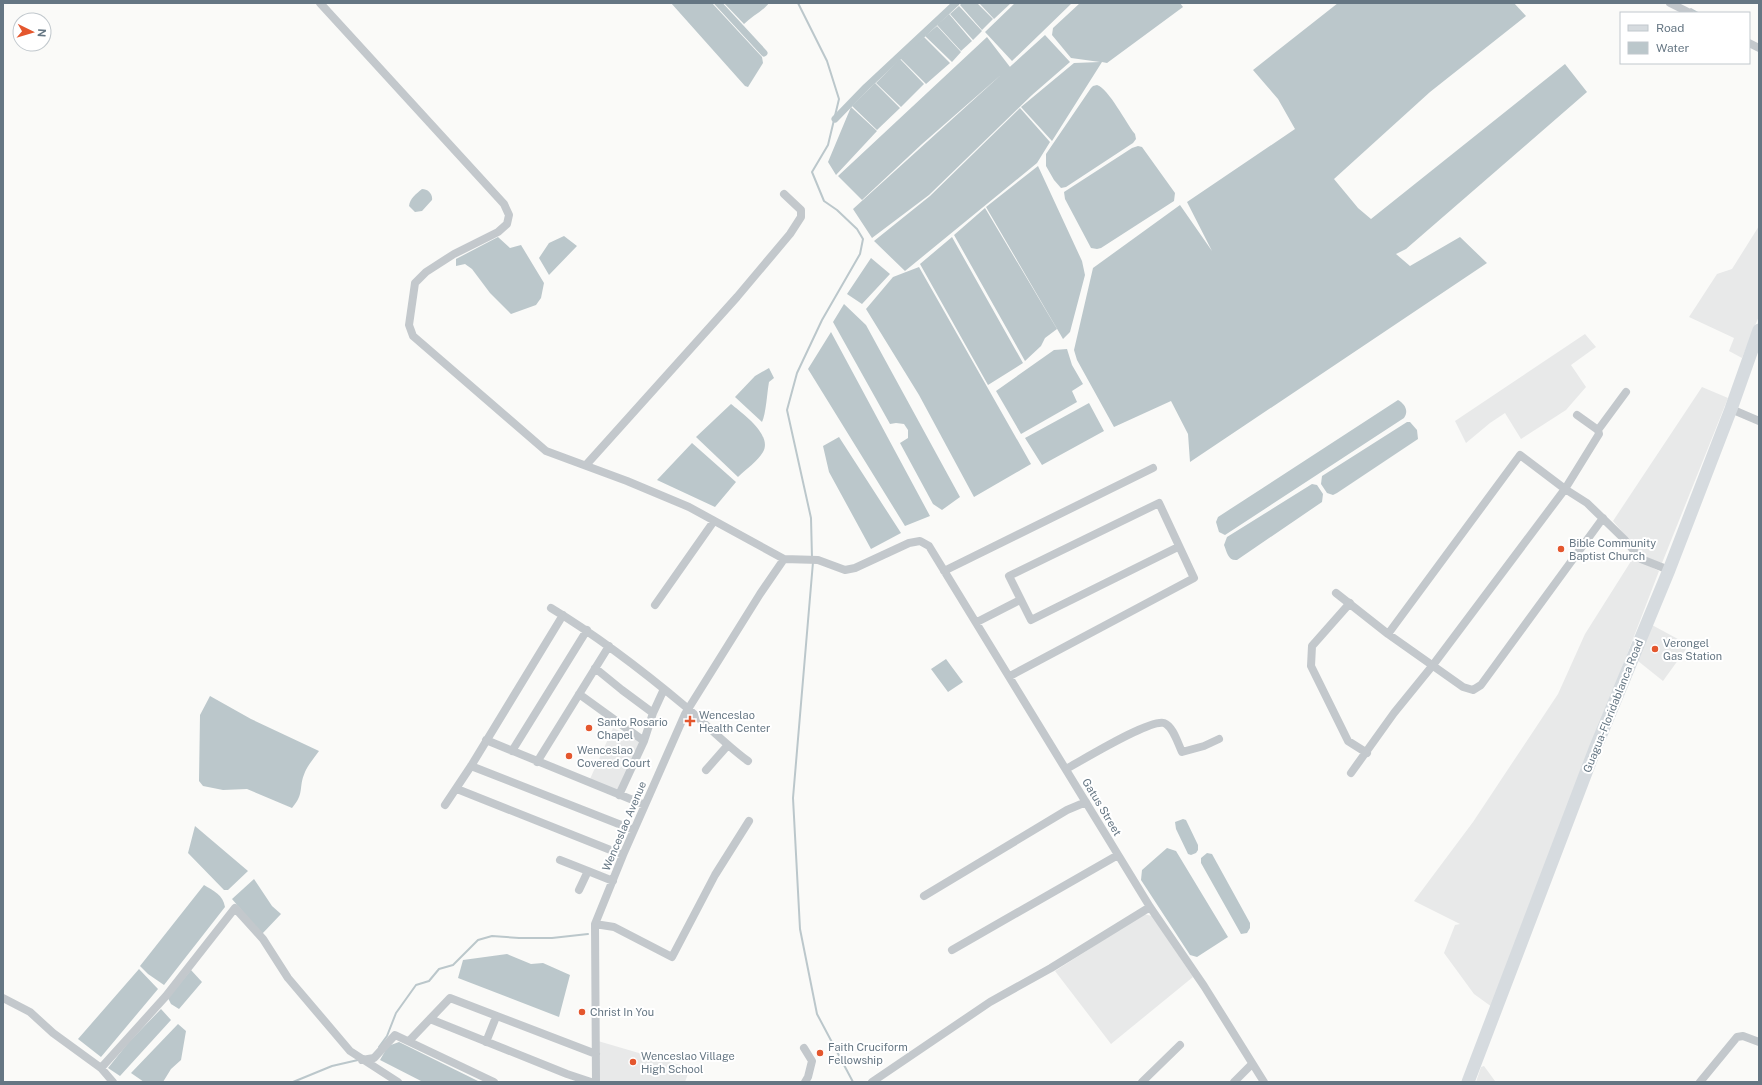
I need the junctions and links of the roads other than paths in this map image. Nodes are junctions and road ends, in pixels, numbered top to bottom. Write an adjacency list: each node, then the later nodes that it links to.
1 (320, 3): 13 (street)
2 (1670, 3): 3 (street)
3 (1688, 12)
4 (1750, 44): 5 (street)
5 (1759, 48)
6 (784, 194): 13 (street)
7 (1759, 330): 9 (main road, Guagua-Floridablanca Road)
8 (1626, 392): 12 (street)
9 (1731, 409): 11 (street); 20 (main road, Guagua-Floridablanca Road)
10 (1577, 414): 12 (street)
11 (1759, 421)
12 (1598, 430): 15 (street)
13 (586, 465): 17 (street)
14 (1153, 468): 21 (street)
15 (1565, 489): 16 (street); 30 (street); 32 (street)
16 (1602, 518): 20 (street); 32 (street)
17 (714, 521): 19 (street); 25 (street)
18 (1178, 547): 23 (street); 23 (street); 34 (street)
19 (784, 559): 21 (street, Gatus Street); 37 (street, Wenceslao Avenue)
20 (1669, 570): 91 (main road, Guagua-Floridablanca Road)
21 (944, 571): 28 (street, Gatus Street)
22 (1336, 592): 24 (street)
23 (1020, 600): 28 (street)
24 (1350, 603): 30 (street); 44 (street)
25 (655, 605)
26 (551, 608): 27 (street)
27 (563, 615): 29 (street); 40 (street)
28 (977, 622): 34 (street, Gatus Street)
29 (587, 630): 31 (street); 43 (street)
30 (1388, 634): 32 (street)
31 (609, 646): 33 (street); 35 (street)
32 (1433, 665): 44 (street)
33 (595, 668): 36 (street); 38 (street)
34 (1010, 676): 48 (street, Gatus Street)
35 (664, 689): 37 (street); 38 (street)
36 (579, 694): 41 (street); 46 (street)
37 (688, 708): 42 (street); 55 (street, Wenceslao Avenue)
38 (654, 713): 41 (street)
39 (1219, 739): 48 (street)
40 (486, 740): 43 (street); 47 (street)
41 (644, 741): 52 (street)
42 (728, 746): 45 (street); 49 (street)
43 (512, 751): 46 (street)
44 (1367, 753): 50 (street)
45 (748, 761)
46 (537, 762): 52 (street)
47 (471, 766): 51 (street); 57 (street)
48 (1066, 769): 53 (street, Gatus Street)
49 (706, 770)
50 (1351, 773)
51 (457, 789): 54 (street); 58 (street)
52 (618, 795): 55 (street)
53 (1086, 802): 59 (street, Gatus Street); 64 (street)
54 (445, 805)
55 (644, 805): 57 (street, Wenceslao Avenue)
56 (749, 821): 66 (street)
57 (634, 830): 58 (street, Wenceslao Avenue)
58 (623, 855): 62 (street, Wenceslao Avenue)
59 (1118, 855): 65 (street, Gatus Street); 67 (street)
60 (560, 860): 61 (street)
61 (588, 870): 62 (street); 63 (street)
62 (613, 880): 66 (street, Wenceslao Avenue)
63 (579, 890)
64 (924, 896)
65 (1150, 907): 78 (street, Gatus Street); 88 (street)
66 (595, 924): 76 (street, Wenceslao Avenue)
67 (952, 950)
68 (3, 998): 79 (street)
69 (496, 1017): 70 (street); 72 (street); 76 (street)
70 (430, 1019): 71 (street); 72 (street)
71 (409, 1041): 77 (street); 84 (street)
72 (486, 1042): 80 (street)
73 (1759, 1042): 92 (street)
74 (1180, 1045): 81 (street)
75 (804, 1048): 87 (street)
76 (596, 1054): 86 (street, Wenceslao Avenue)
77 (362, 1060): 79 (street); 83 (street)
78 (1252, 1064): 89 (street); 90 (street, Gatus Street)
79 (101, 1068): 82 (street)
80 (567, 1078): 85 (street)
81 (1144, 1081)
82 (113, 1082)
83 (398, 1082)
84 (494, 1082)
85 (591, 1082)
86 (596, 1082)
87 (805, 1082)
88 (872, 1082)
89 (1234, 1082)
90 (1264, 1082)
91 (1468, 1082)
92 (1700, 1082)

